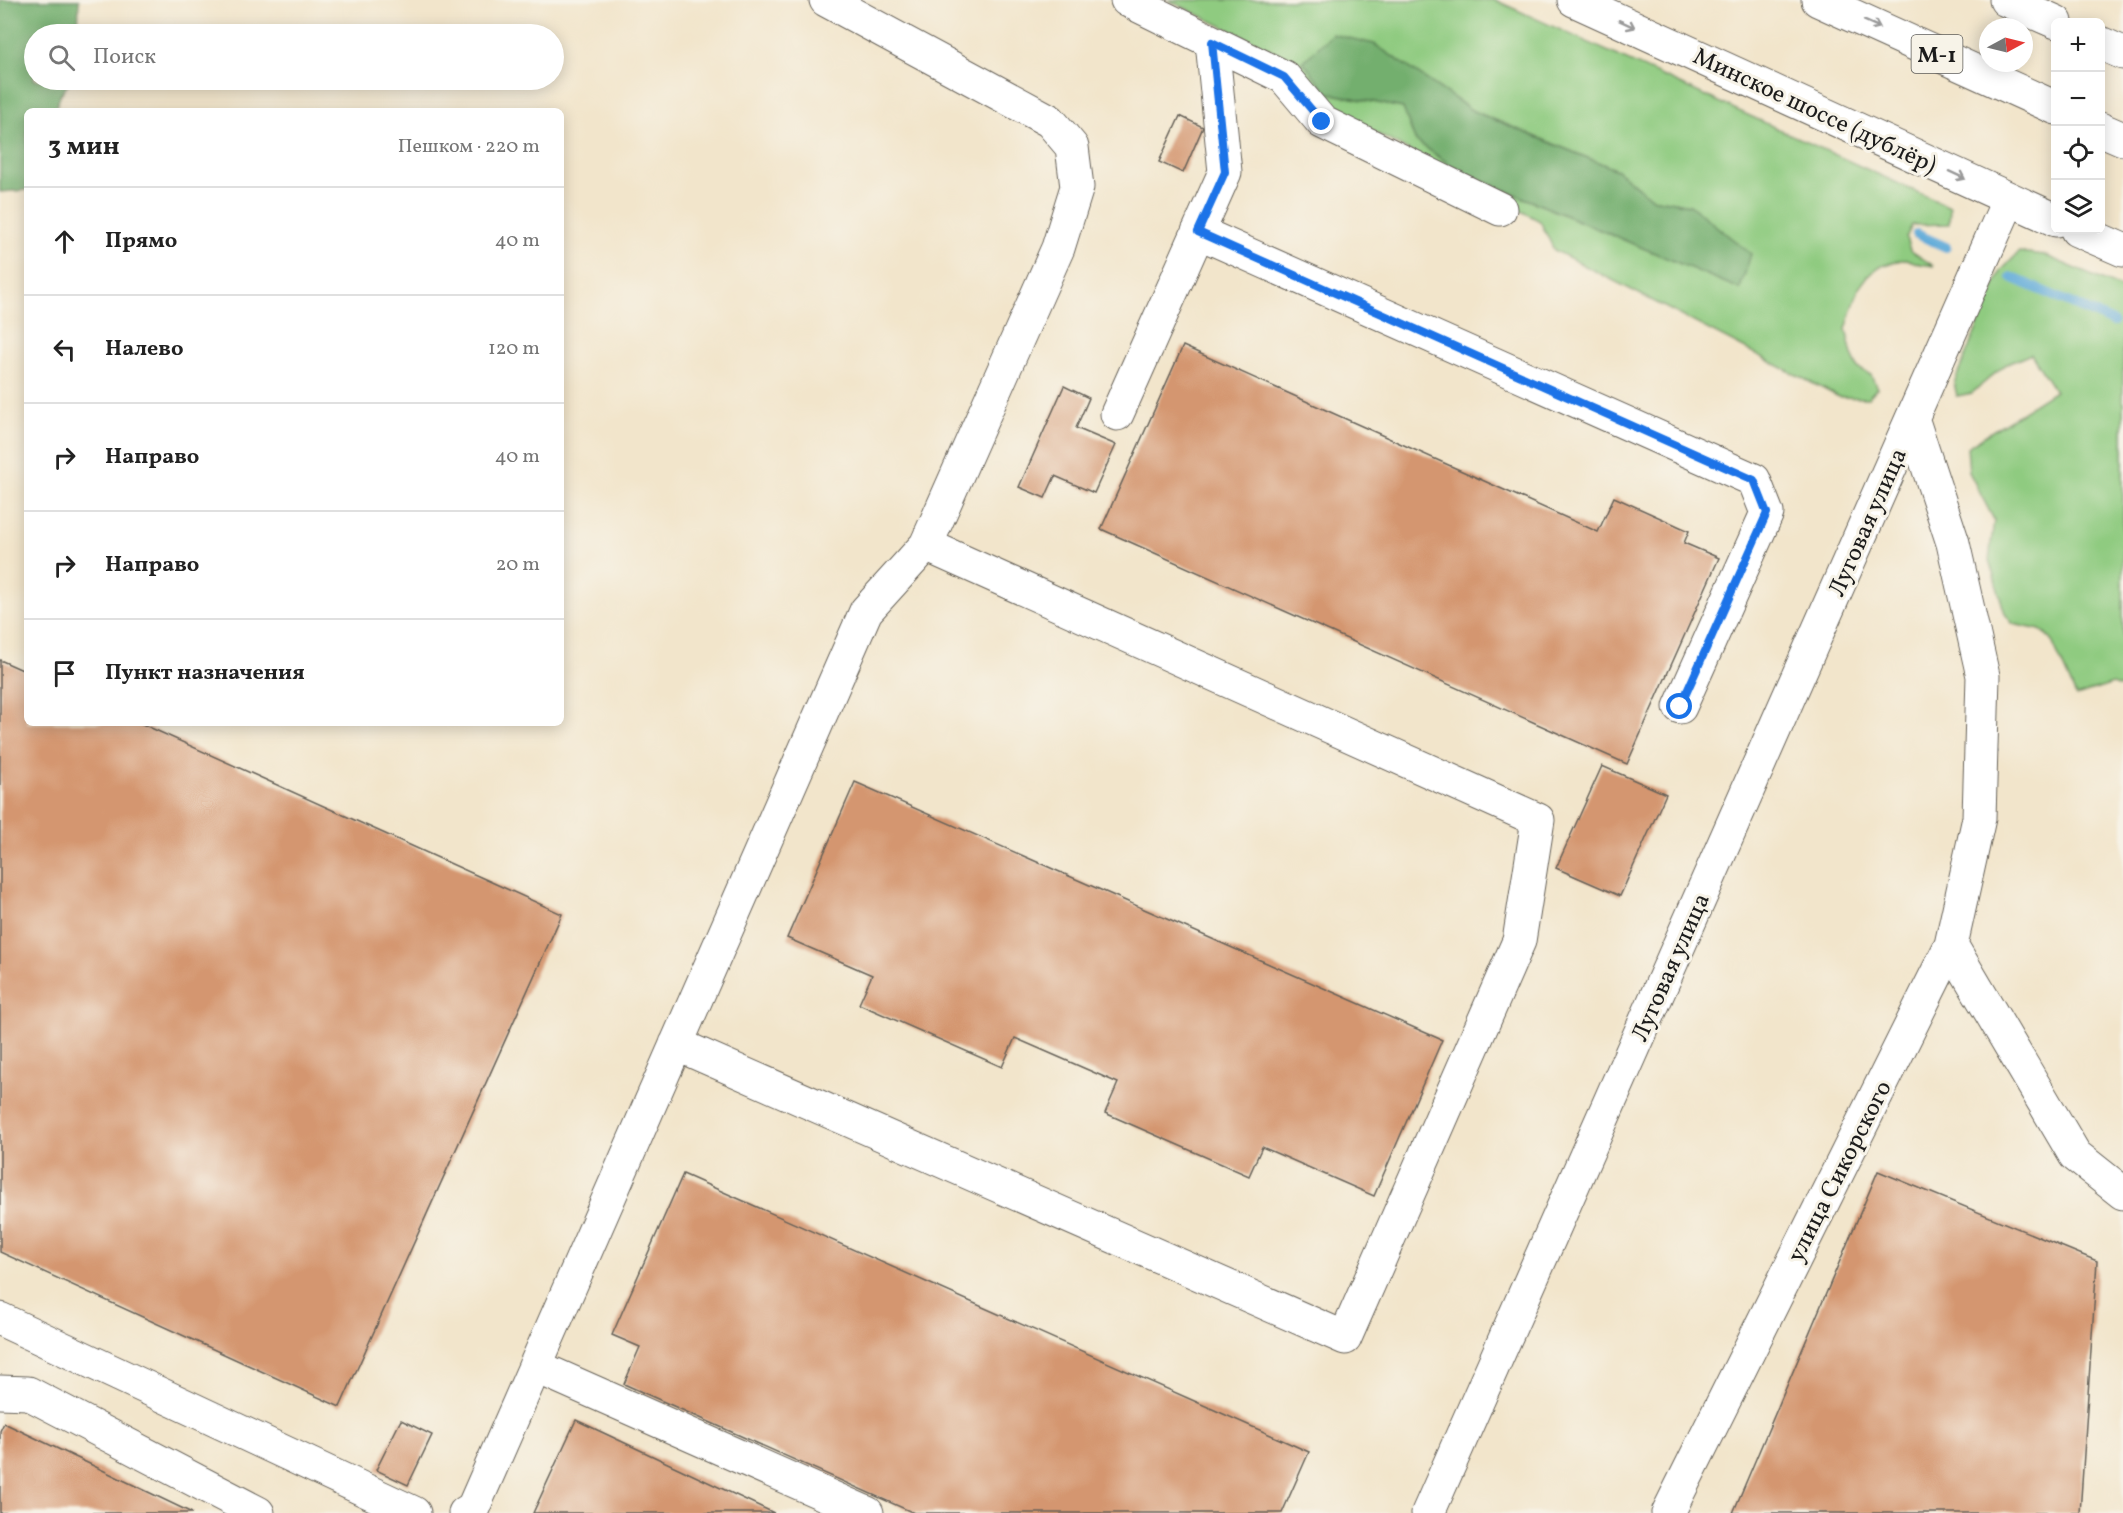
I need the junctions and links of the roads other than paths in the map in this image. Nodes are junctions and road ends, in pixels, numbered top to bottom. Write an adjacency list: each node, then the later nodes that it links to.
1 (826, 0): 21 (main road)
2 (1127, 0): 7 (main road)
3 (1574, 0): 13 (main road, Минское шоссе (дублёр), one-way to 13)
4 (1818, 0): 10 (main road, М-1, one-way to 10)
5 (2006, 0): 6 (main road)
6 (2051, 20)
7 (1212, 42): 14 (main road); 16 (main road)
8 (2105, 45): 9 (main road)
9 (2123, 53)
10 (2051, 106)
11 (2105, 131): 12 (main road)
12 (2123, 139)
13 (2009, 199): 15 (main road, Минское шоссе (дублёр)); 20 (main road, Луговая улица)
14 (1500, 209)
15 (2051, 218)
16 (1198, 232): 19 (main road); 22 (main road)
17 (2086, 234): 18 (main road)
18 (2123, 250)
19 (1117, 414)
20 (1912, 421): 23 (main road, улица Сикорского); 33 (main road, Луговая улица)
21 (926, 545): 24 (main road); 24 (main road)
22 (1680, 707)
23 (1951, 945): 25 (main road); 34 (main road, улица Сикорского)
24 (676, 1044): 27 (main road)
25 (2123, 1193)
26 (0, 1319): 30 (main road)
27 (535, 1366): 31 (main road); 32 (main road)
28 (0, 1392): 29 (main road)
29 (258, 1513)
30 (414, 1513)
31 (465, 1513)
32 (867, 1513)
33 (1428, 1513)
34 (1668, 1513)

